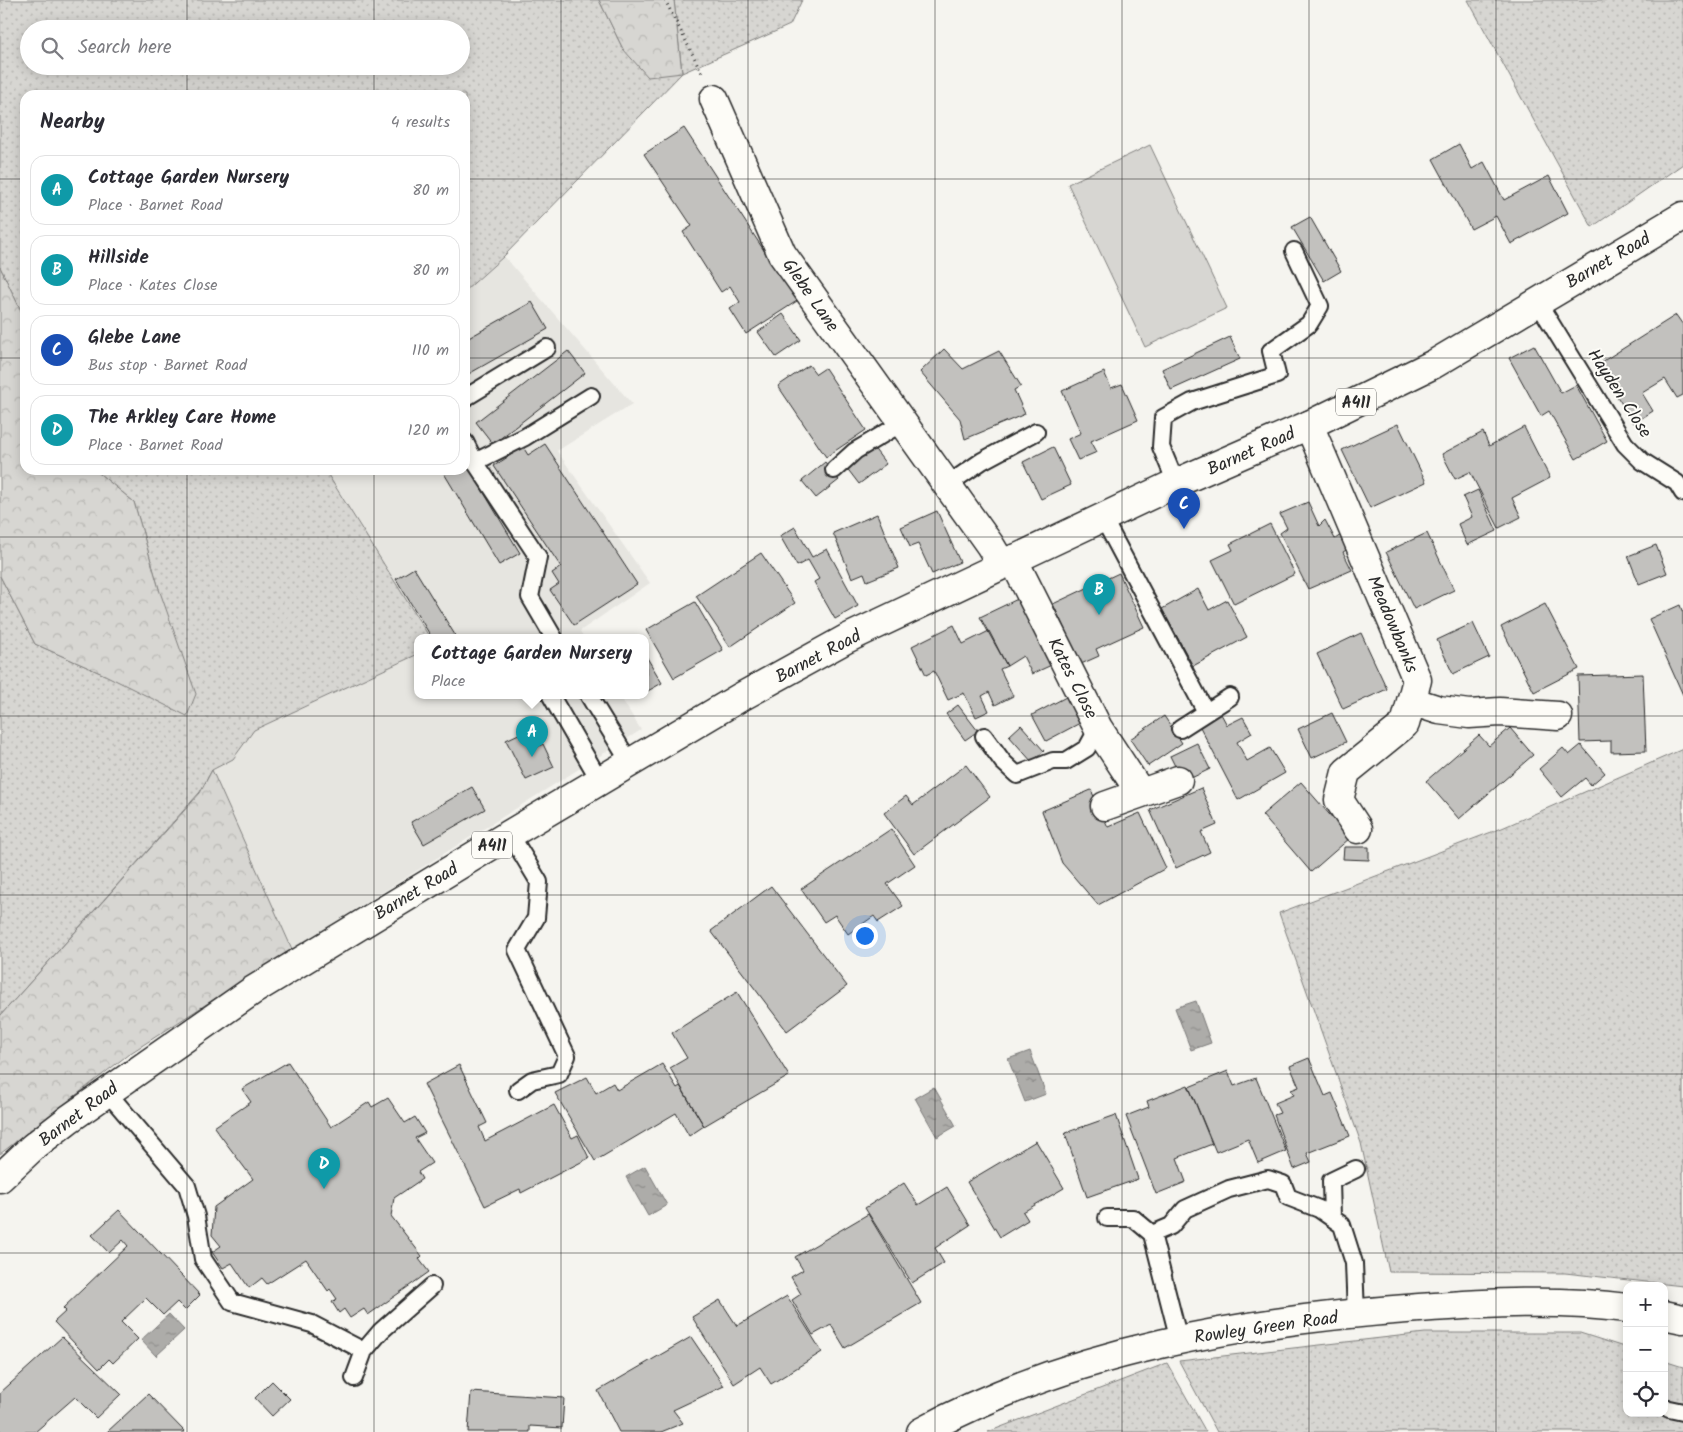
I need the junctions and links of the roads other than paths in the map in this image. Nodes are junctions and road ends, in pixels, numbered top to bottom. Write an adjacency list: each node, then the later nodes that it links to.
1 (714, 99): 8 (street, Glebe Lane)
2 (1683, 216): 4 (street, Barnet Road / A411)
3 (1294, 251): 14 (lane)
4 (1537, 301): 9 (street, Barnet Road / A411); 16 (lane, Hayden Close)
5 (547, 348): 6 (lane)
6 (470, 395)
7 (591, 396): 12 (lane)
8 (902, 423): 13 (lane); 15 (street, Glebe Lane)
9 (1309, 425): 14 (street, Barnet Road / A411); 23 (street, Meadowbanks)
10 (1036, 432): 15 (lane)
11 (470, 452): 12 (lane)
12 (475, 462): 19 (lane)
13 (834, 470)
14 (1176, 483): 17 (street, Barnet Road / A411)
15 (947, 485): 18 (street, Glebe Lane)
16 (1683, 494)
17 (1103, 518): 18 (street, Barnet Road / A411); 24 (lane)
18 (1008, 562): 26 (street, Kates Close); 29 (street, Barnet Road / A411)
19 (552, 634)
20 (1230, 698): 24 (lane)
21 (553, 699): 30 (lane)
22 (591, 699): 29 (lane)
23 (1411, 701): 25 (street); 34 (street, Meadowbanks)
24 (1206, 712): 27 (lane)
25 (1558, 716)
26 (1098, 728): 28 (lane); 32 (street, Kates Close)
27 (1180, 730)
28 (984, 736)
29 (630, 763): 30 (street, Barnet Road / A411)
30 (600, 780): 35 (street, Barnet Road / A411)
31 (1178, 780): 32 (street)
32 (1140, 792): 33 (street)
33 (1106, 806)
34 (1358, 829)
35 (510, 834): 36 (lane); 37 (street, Barnet Road / A411)
36 (518, 1090)
37 (107, 1092): 39 (street, Barnet Road / A411); 49 (lane)
38 (1356, 1169): 41 (lane)
39 (0, 1178)
40 (1108, 1218): 42 (lane)
41 (1332, 1218): 42 (lane); 45 (lane)
42 (1152, 1234): 48 (lane)
43 (432, 1286): 49 (lane)
44 (1623, 1308): 45 (street, Rowley Green Road)
45 (1356, 1314): 48 (street, Rowley Green Road)
46 (1668, 1316): 47 (street)
47 (1683, 1319)
48 (1179, 1340): 51 (street, Rowley Green Road)
49 (364, 1351): 50 (lane)
50 (354, 1378)
51 (921, 1432)

